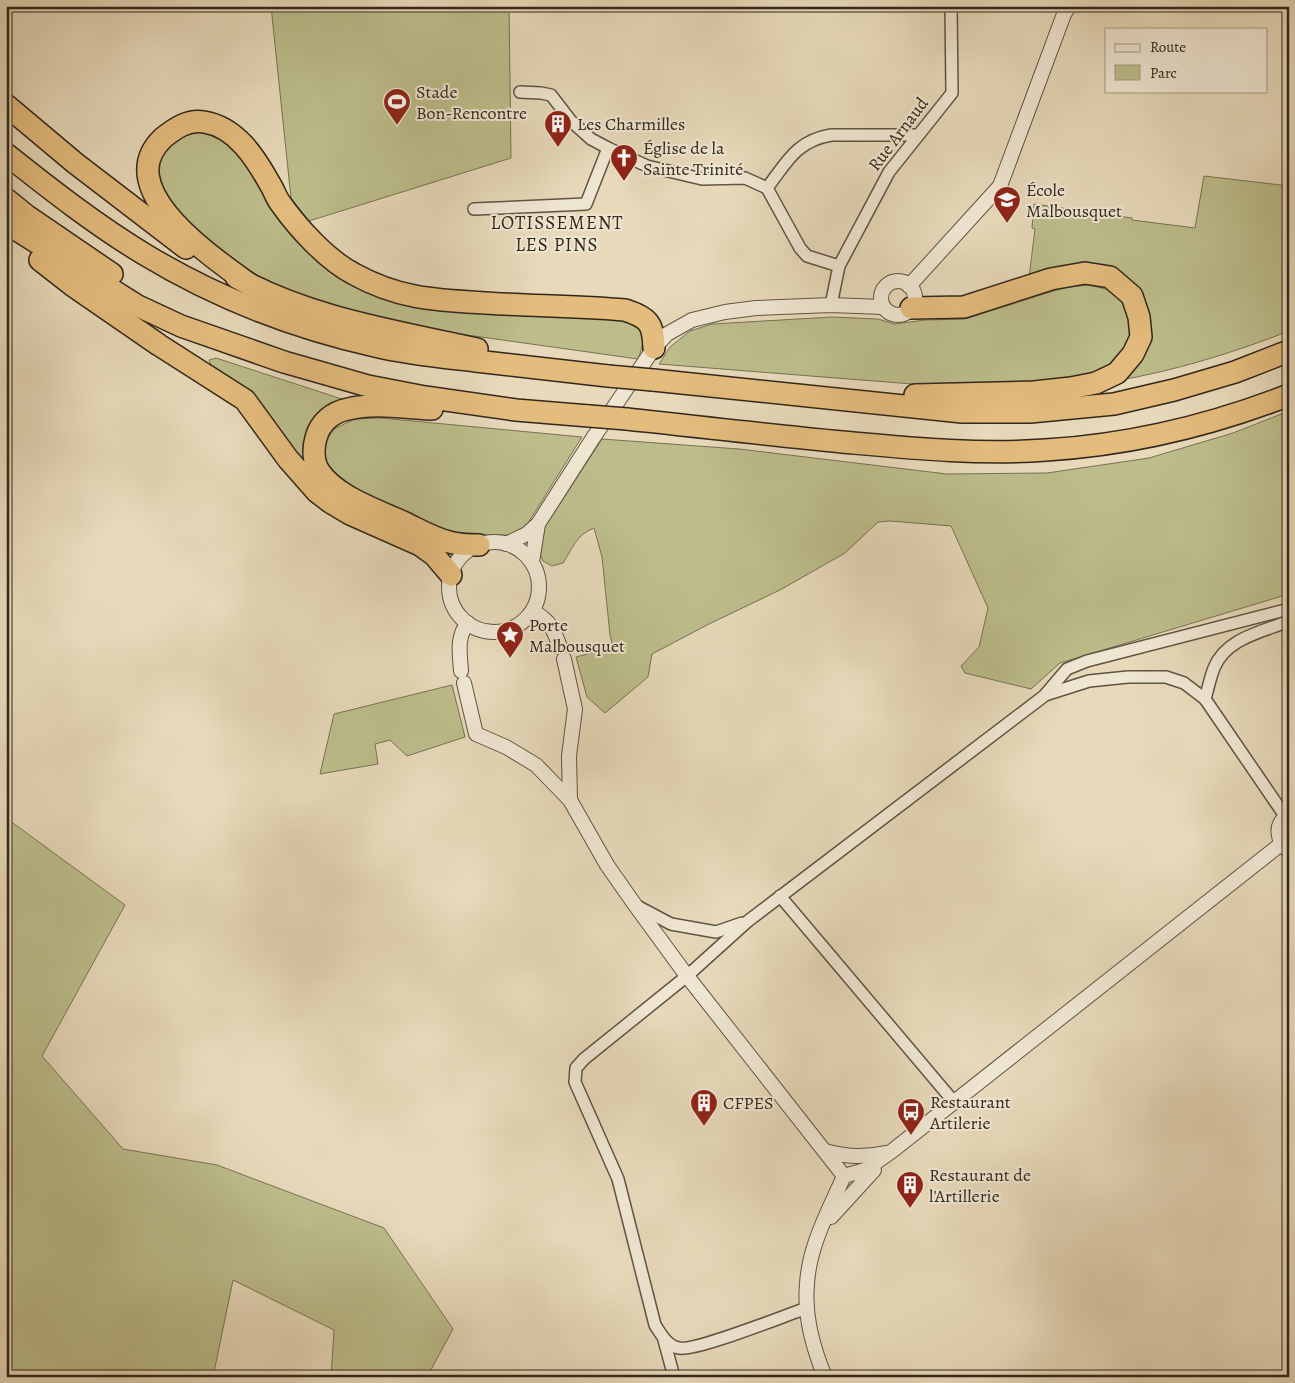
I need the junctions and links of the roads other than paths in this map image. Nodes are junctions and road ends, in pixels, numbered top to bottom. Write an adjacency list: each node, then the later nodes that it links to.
1 (952, 6): 5 (street, Rue Arnaud)
2 (1069, 6): 15 (street)
3 (520, 92): 6 (street)
4 (6, 105): 14 (highway)
5 (917, 134): 8 (street); 13 (street, Rue Arnaud)
6 (608, 148): 8 (street); 10 (street)
7 (6, 154): 22 (highway)
8 (767, 188): 13 (street)
9 (6, 199): 19 (highway)
10 (474, 209)
11 (6, 223): 19 (highway)
12 (6, 234): 30 (highway)
13 (839, 266): 16 (street, Rue Arnaud)
14 (249, 284): 20 (highway); 22 (highway)
15 (909, 286): 17 (street); 18 (street)
16 (831, 305): 17 (street); 20 (street)
17 (883, 307): 18 (street)
18 (911, 308): 24 (highway)
19 (238, 345): 25 (highway)
20 (654, 348): 26 (street)
21 (1289, 351): 24 (highway)
22 (581, 373): 24 (highway, bridge)
23 (1289, 395): 25 (highway, bridge)
24 (802, 397)
25 (516, 410): 28 (highway)
26 (538, 524): 27 (street); 29 (street)
27 (506, 544): 28 (street); 29 (street)
28 (479, 545): 30 (street)
29 (532, 562): 32 (street)
30 (451, 575): 34 (street)
31 (1289, 609): 35 (street)
32 (533, 611): 34 (street); 37 (street)
33 (1289, 621): 36 (street)
34 (468, 623): 37 (street)
35 (1044, 696): 36 (street); 40 (street)
36 (1205, 698): 38 (street)
37 (570, 800): 41 (street)
38 (1287, 815): 39 (street)
39 (1285, 848): 44 (street)
40 (780, 896): 42 (street); 44 (street)
41 (635, 905): 42 (street); 43 (street)
42 (748, 921): 43 (street)
43 (687, 976): 45 (street); 50 (street)
44 (954, 1102): 46 (street)
45 (824, 1151): 46 (street); 47 (street)
46 (892, 1151): 47 (street); 48 (street)
47 (844, 1176): 48 (street)
48 (819, 1233): 49 (street)
49 (807, 1308): 50 (street); 52 (street)
50 (664, 1340): 51 (street)
51 (674, 1377)
52 (825, 1377)

